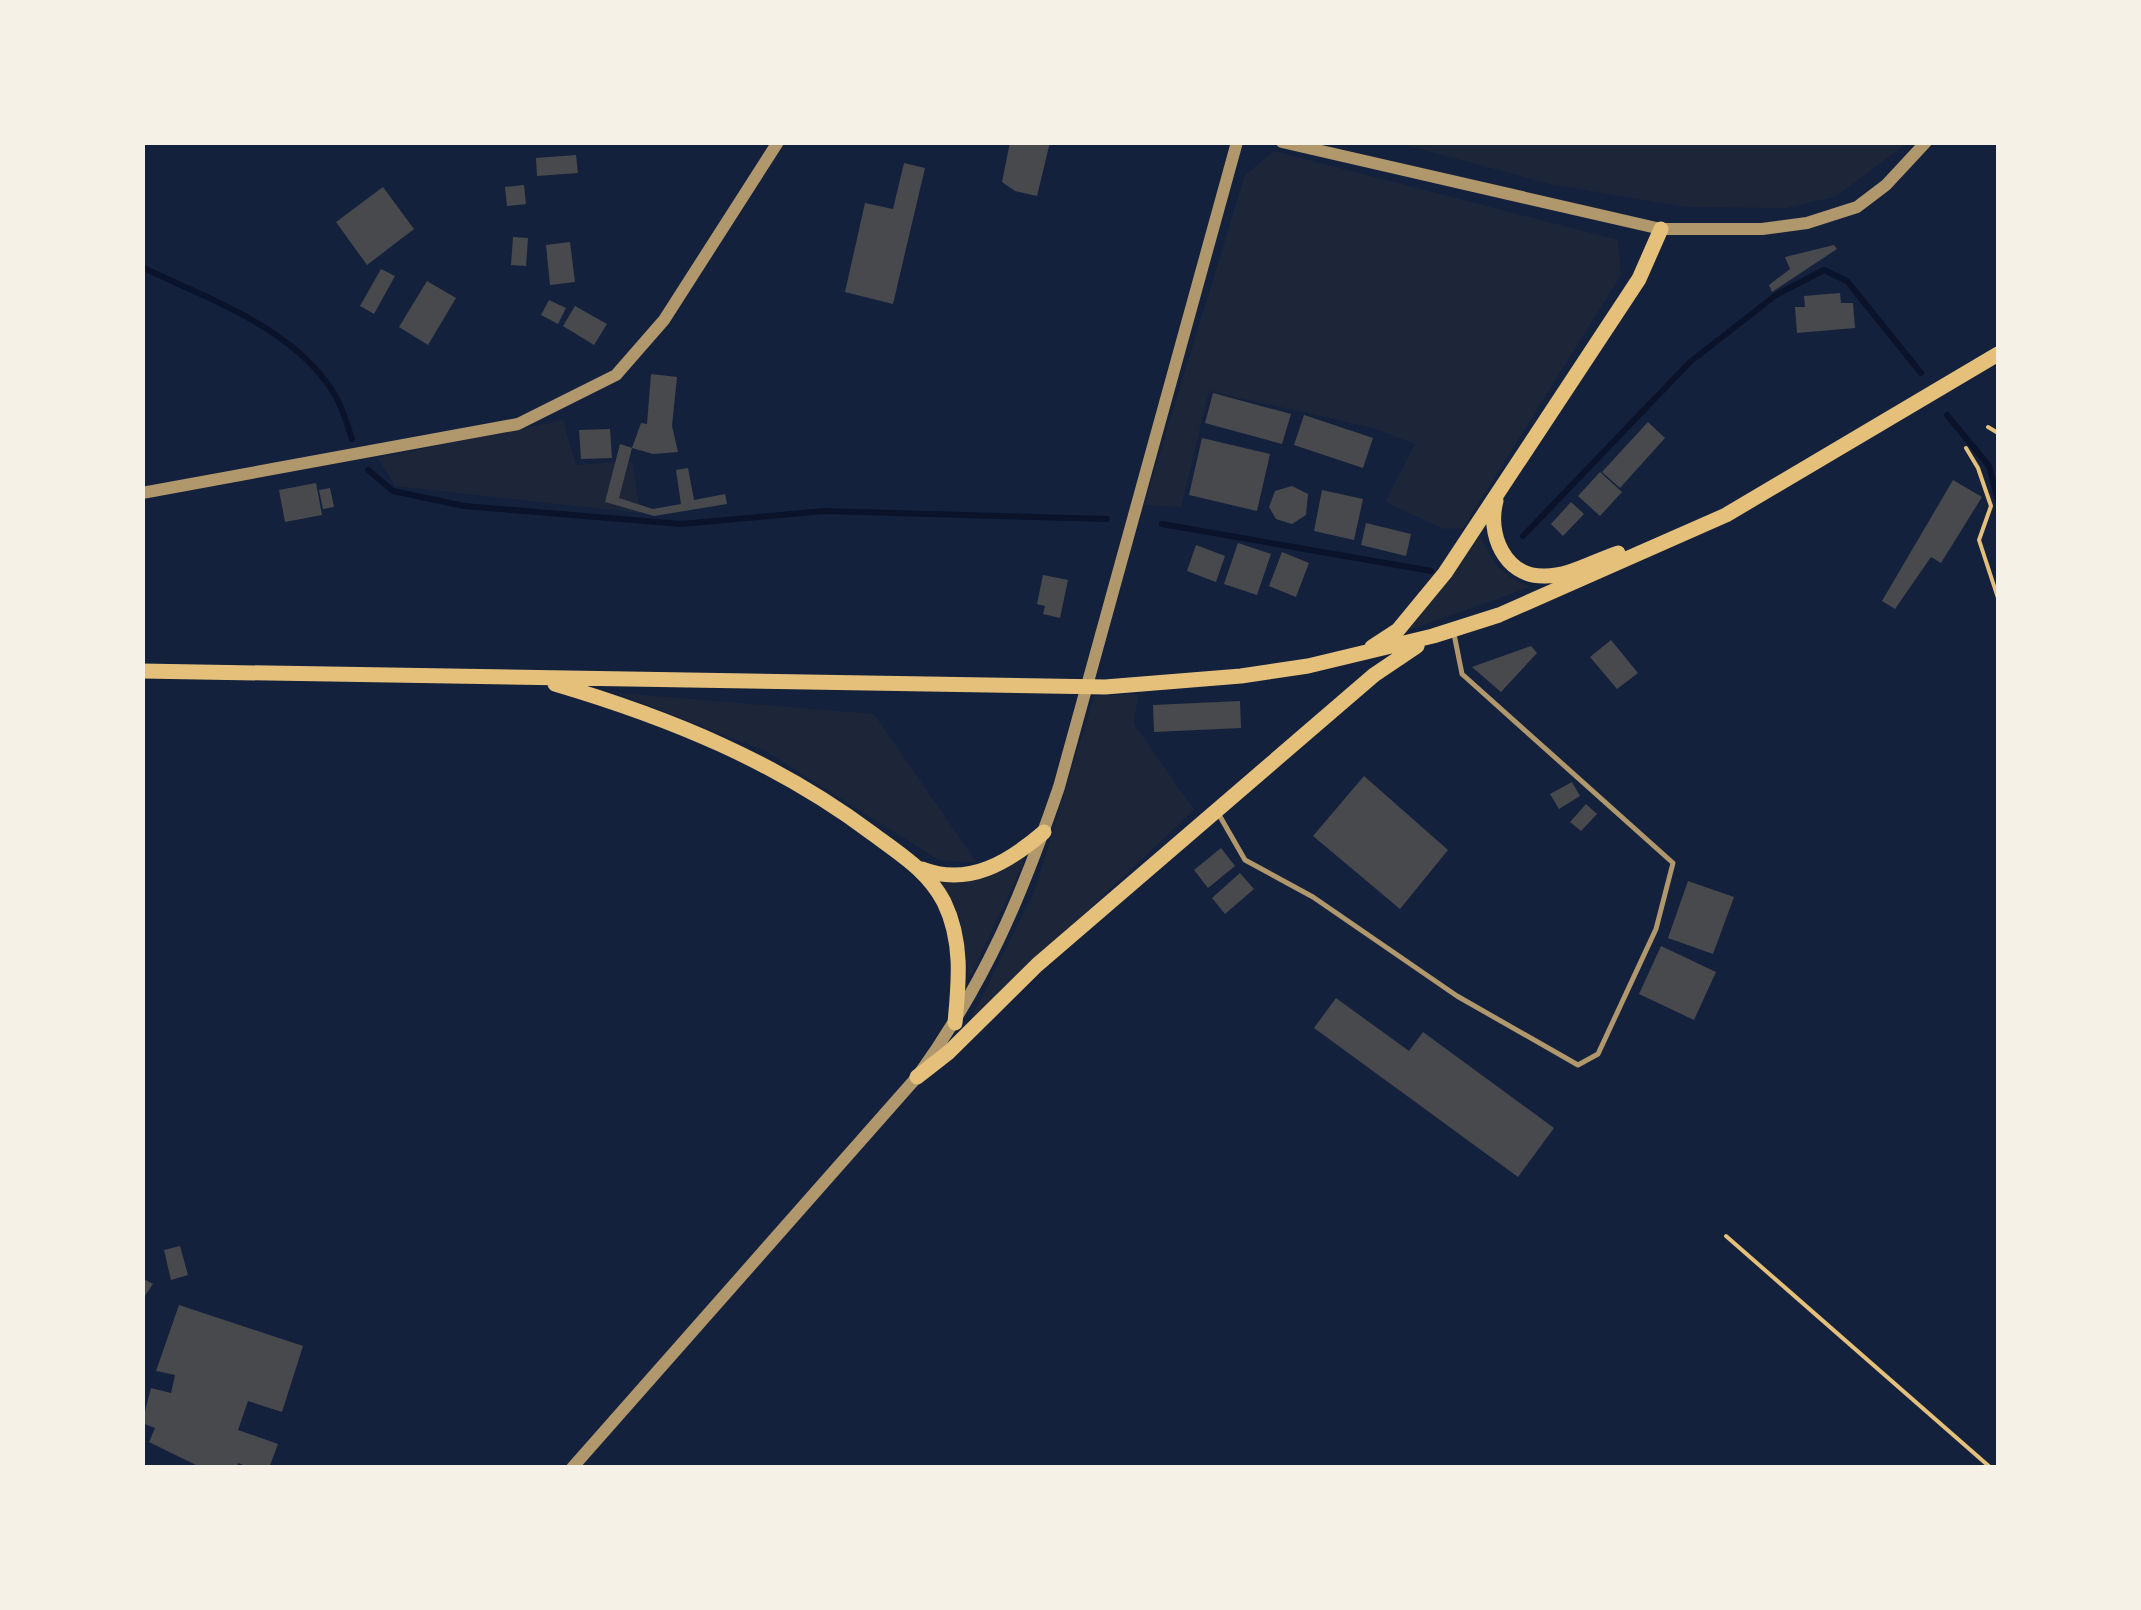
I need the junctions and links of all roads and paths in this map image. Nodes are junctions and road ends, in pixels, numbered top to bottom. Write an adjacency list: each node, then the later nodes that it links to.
1 (778, 142): 11 (street)
2 (1237, 142): 20 (street)
3 (1282, 142): 5 (street)
4 (1926, 142): 5 (street)
5 (1661, 229): 10 (main road)
6 (1998, 354): 12 (main road)
7 (1988, 427): 8 (path)
8 (1998, 433)
9 (1966, 448): 13 (path)
10 (1499, 489): 12 (main road); 16 (main road)
11 (142, 493)
12 (1666, 542): 14 (main road)
13 (1998, 598)
14 (1453, 630): 15 (main road); 19 (lane)
15 (1433, 636): 16 (main road); 19 (main road)
16 (1350, 656): 18 (main road)
17 (142, 670): 18 (main road)
18 (537, 679): 21 (main road)
19 (1216, 810): 23 (main road)
20 (1044, 832): 21 (main road); 22 (street)
21 (918, 867): 22 (main road)
22 (955, 1023): 23 (street)
23 (917, 1077): 25 (street)
24 (1726, 1236): 26 (path)
25 (572, 1468)
26 (1991, 1468)

